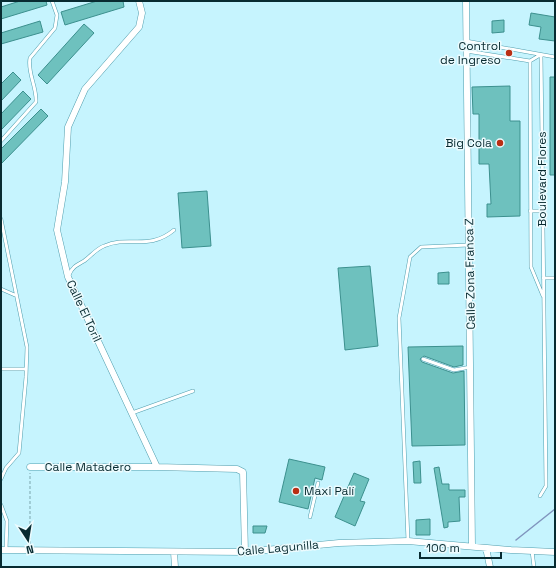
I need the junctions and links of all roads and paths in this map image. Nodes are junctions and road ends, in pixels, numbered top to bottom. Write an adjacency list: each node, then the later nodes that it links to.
1 (52, 1): 11 (lane)
2 (139, 1): 18 (street, Calle El Toril)
3 (466, 1): 4 (street, Calle Zona Franca Z)
4 (466, 41): 5 (lane); 6 (street, Calle Zona Franca Z)
5 (490, 45): 7 (lane); 8 (lane)
6 (466, 51): 7 (lane); 17 (street, Calle Zona Franca Z)
7 (489, 55): 10 (lane)
8 (541, 55): 9 (lane); 10 (lane); 13 (lane, Boulevard Flores)
9 (555, 57)
10 (530, 61): 12 (lane, Boulevard Flores)
11 (1, 141)
12 (530, 211): 13 (lane); 23 (lane, Boulevard Flores)
13 (543, 211): 19 (lane, Boulevard Flores)
14 (1, 214): 15 (lane)
15 (2, 219): 22 (lane)
16 (174, 230): 18 (lane)
17 (469, 245): 25 (street, Calle Zona Franca Z); 37 (lane)
18 (68, 277): 29 (street, Calle El Toril)
19 (543, 278): 20 (lane); 23 (lane, Boulevard Flores)
20 (555, 278)
21 (1, 289): 22 (lane)
22 (17, 296): 27 (lane)
23 (545, 303): 34 (lane, Boulevard Flores)
24 (423, 359): 25 (lane)
25 (471, 367): 38 (street, Calle Zona Franca Z)
26 (1, 369): 27 (lane)
27 (26, 369): 32 (lane)
28 (193, 391): 29 (lane)
29 (132, 414): 31 (street, Calle El Toril)
30 (30, 467): 31 (street, Calle Matadero); 41 (path, Calle Matadero)
31 (157, 467): 44 (street)
32 (1, 479)
33 (318, 483): 36 (lane)
34 (540, 496)
35 (1, 505): 40 (lane)
36 (310, 517)
37 (408, 541): 38 (street, Calle Lagunilla); 44 (street, Calle Lagunilla)
38 (472, 546): 39 (street, Calle Lagunilla)
39 (486, 548): 42 (street, Calle Lagunilla); 47 (street)
40 (4, 550): 41 (street, Calle Lagunilla)
41 (30, 550): 43 (street, Calle Lagunilla)
42 (532, 551): 45 (street, Calle Lagunilla); 48 (lane)
43 (174, 552): 44 (street, Calle Lagunilla); 46 (street)
44 (245, 552)
45 (555, 552)
46 (175, 567)
47 (490, 567)
48 (534, 567)

